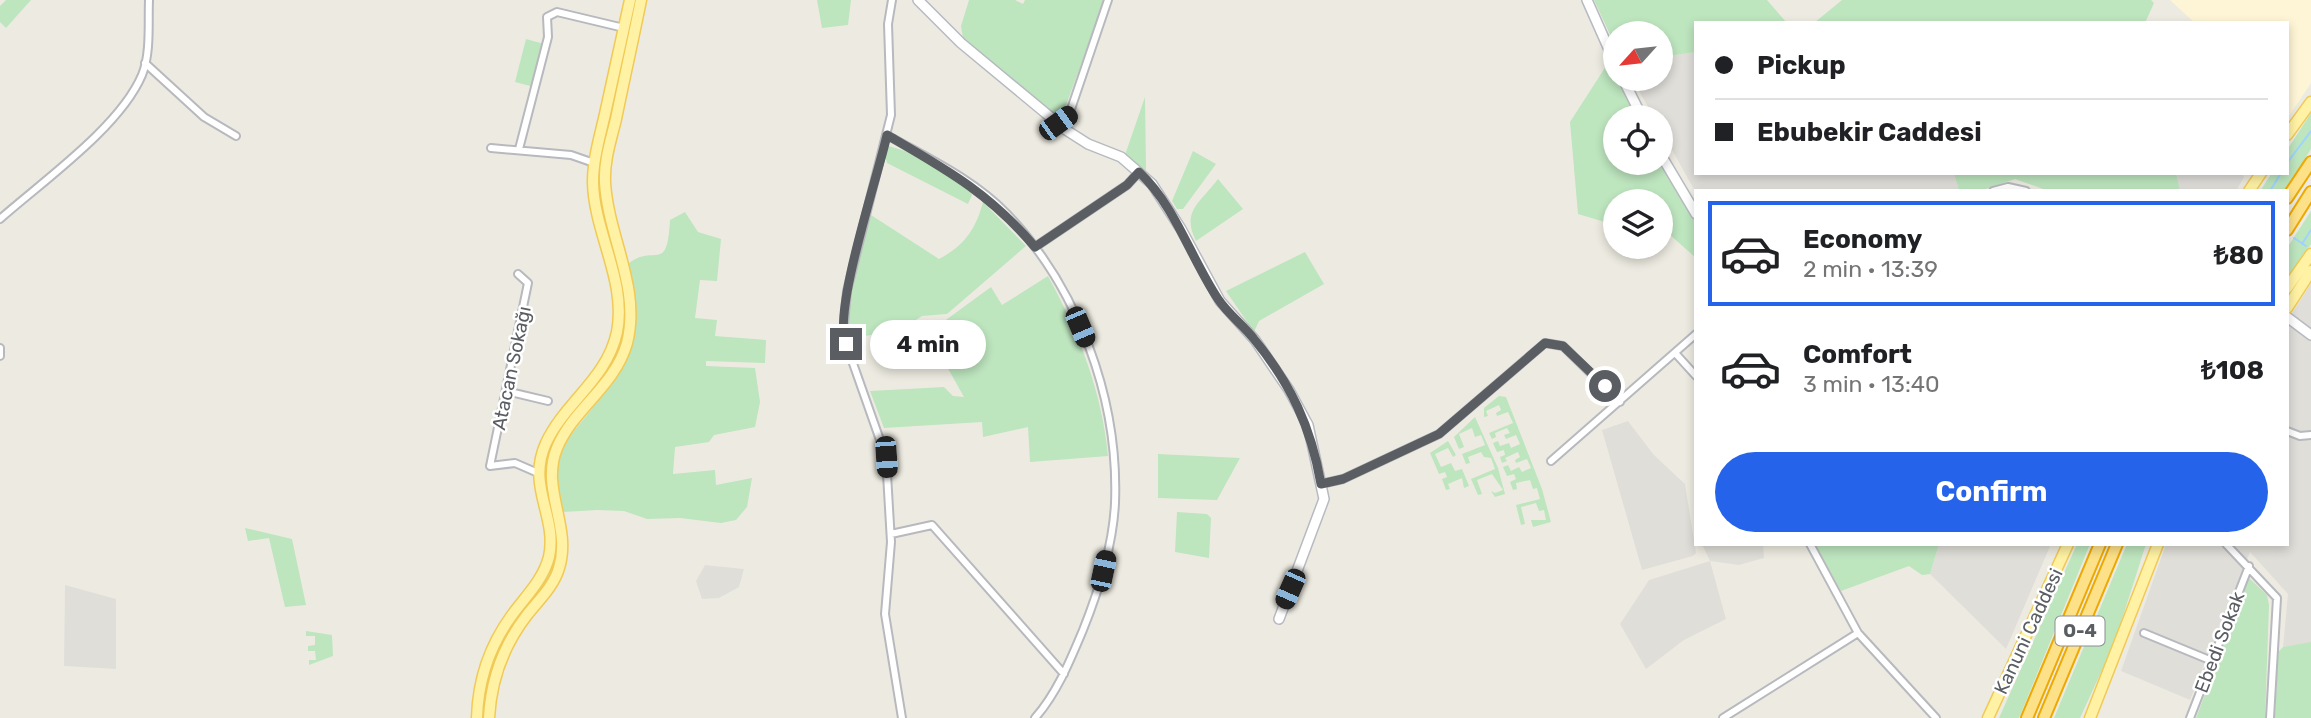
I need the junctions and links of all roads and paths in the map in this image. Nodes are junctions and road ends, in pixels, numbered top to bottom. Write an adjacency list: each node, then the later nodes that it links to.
1 (149, 0): 10 (street)
2 (630, 0): 8 (main road)
3 (641, 0): 62 (main road)
4 (892, 0): 14 (street)
5 (918, 0): 12 (street)
6 (1108, 0): 12 (street)
7 (1587, 0): 9 (street)
8 (624, 28): 17 (street); 19 (main road)
9 (1603, 36)
10 (145, 63): 15 (street); 25 (street)
11 (2311, 102): 13 (main road)
12 (1058, 123): 20 (street)
13 (2289, 132)
14 (887, 135): 27 (street); 48 (street)
15 (236, 136)
16 (491, 148): 17 (street)
17 (519, 149): 19 (street)
18 (2311, 162): 23 (highway)
19 (594, 163): 46 (main road)
20 (1139, 172): 27 (street); 47 (street)
21 (1673, 175): 24 (street)
22 (2311, 192): 26 (highway)
23 (2289, 195)
24 (1694, 211)
25 (0, 219)
26 (2289, 227)
27 (1035, 247): 60 (street)
28 (2311, 254): 31 (main road)
29 (2311, 271): 32 (main road)
30 (518, 274): 40 (street, Atacan Sokağı)
31 (2289, 285)
32 (2289, 305)
33 (2289, 318): 34 (street)
34 (2311, 335)
35 (1694, 336): 37 (street)
36 (0, 348): 38 (street)
37 (1676, 354): 39 (street); 42 (street)
38 (0, 356)
39 (1694, 374)
40 (506, 391): 41 (street); 46 (street, Atacan Sokağı)
41 (548, 401)
42 (1620, 402): 45 (street); 47 (street)
43 (2289, 432): 44 (street)
44 (2311, 435)
45 (1551, 461)
46 (538, 473): 61 (main road)
47 (1321, 484): 56 (street)
48 (891, 534): 60 (street); 63 (street)
49 (1811, 546): 57 (street)
50 (2067, 546): 67 (main road, Kanuni Caddesi)
51 (2099, 546): 68 (highway, O-4)
52 (2117, 546): 69 (highway, O-4)
53 (2154, 546): 70 (main road)
54 (2228, 546): 55 (street)
55 (2249, 566): 59 (street, Ebedi Sokak); 72 (street)
56 (1279, 619)
57 (1858, 633): 65 (street); 66 (street)
58 (2144, 633): 59 (street)
59 (2212, 661): 71 (street, Ebedi Sokak)
60 (1064, 674): 64 (street)
61 (477, 718)
62 (489, 718)
63 (902, 718)
64 (1036, 718)
65 (1723, 718)
66 (1936, 718)
67 (1988, 718)
68 (2027, 718)
69 (2044, 718)
70 (2090, 718)
71 (2190, 718)
72 (2270, 718)

